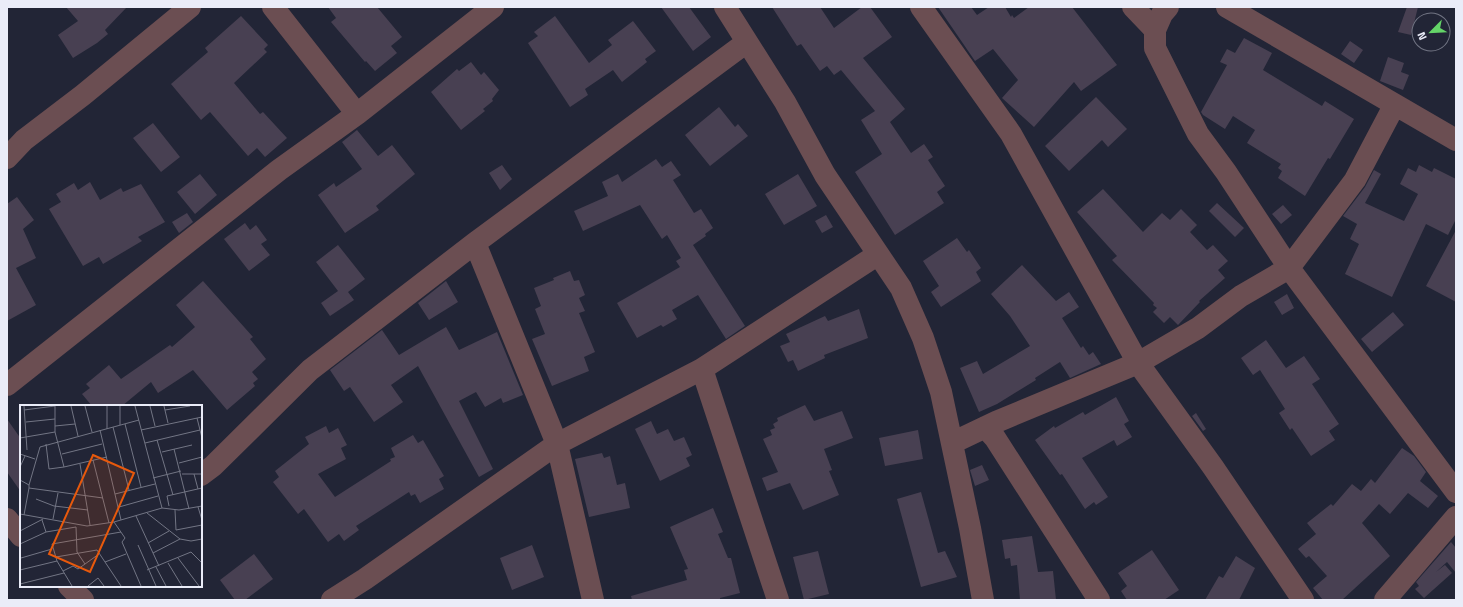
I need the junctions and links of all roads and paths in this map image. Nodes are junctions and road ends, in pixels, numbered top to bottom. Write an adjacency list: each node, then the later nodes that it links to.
1 (190, 7): 14 (street)
2 (273, 7): 12 (street)
3 (493, 7): 12 (street)
4 (724, 7): 10 (street)
5 (921, 7): 18 (street)
6 (1133, 7): 9 (street)
7 (1168, 7): 9 (street)
8 (1227, 7): 11 (street)
9 (1155, 30): 17 (street)
10 (747, 42): 15 (street); 16 (street)
11 (1394, 106): 13 (street); 17 (street)
12 (357, 114): 20 (street)
13 (1456, 140)
14 (7, 158)
15 (475, 243): 23 (street); 24 (street)
16 (877, 255): 19 (street); 22 (street)
17 (1289, 268): 18 (street); 25 (street)
18 (1138, 363): 21 (street); 36 (street)
19 (702, 369): 23 (street); 33 (street)
20 (7, 385)
21 (985, 427): 22 (street); 35 (street)
22 (952, 443): 34 (street)
23 (557, 444): 31 (street); 32 (street)
24 (202, 474)
25 (1456, 492)
26 (1456, 517): 37 (street)
27 (7, 518): 28 (street)
28 (20, 535)
29 (70, 587): 30 (street)
30 (83, 600)
31 (332, 600)
32 (593, 600)
33 (778, 600)
34 (983, 600)
35 (1099, 600)
36 (1303, 600)
37 (1385, 600)

